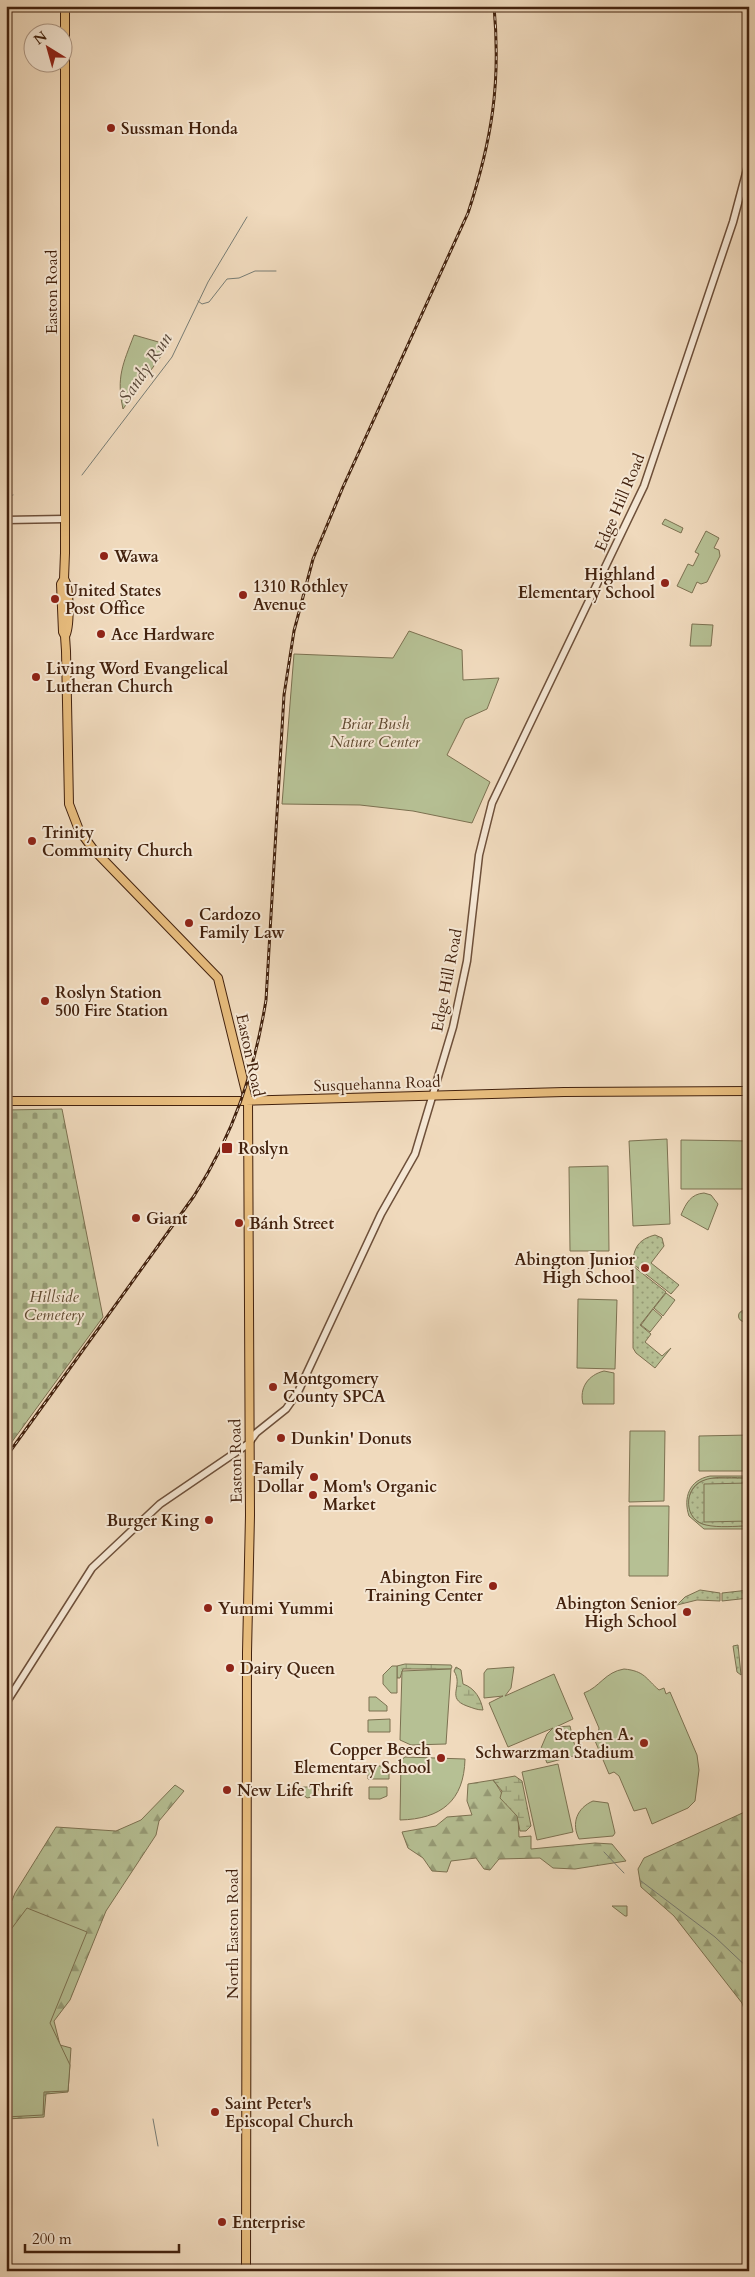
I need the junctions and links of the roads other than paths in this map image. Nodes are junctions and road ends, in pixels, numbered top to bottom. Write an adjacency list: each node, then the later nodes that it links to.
1 (65, 6): 3 (main road, Easton Road)
2 (749, 162): 6 (street, Edge Hill Road)
3 (64, 519): 4 (street); 7 (main road, Easton Road)
4 (6, 520)
5 (749, 1092): 6 (main road, Susquehanna Road)
6 (433, 1096): 7 (main road, Susquehanna Road); 9 (street, Edge Hill Road)
7 (248, 1100): 8 (main road, Susquehanna Road); 9 (main road, Easton Road)
8 (6, 1101)
9 (248, 1444): 10 (main road, Easton Road); 11 (street, Edge Hill Road)
10 (247, 1598): 12 (main road, North Easton Road)
11 (6, 1703)
12 (246, 2271)

